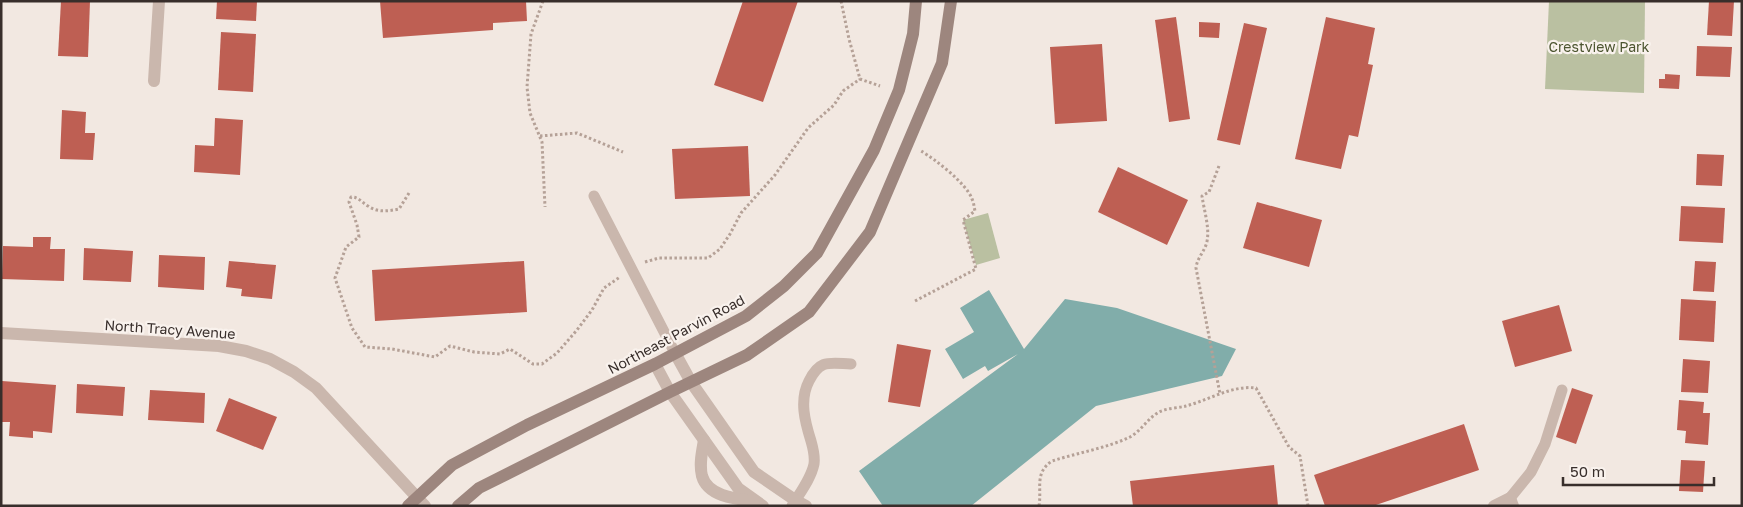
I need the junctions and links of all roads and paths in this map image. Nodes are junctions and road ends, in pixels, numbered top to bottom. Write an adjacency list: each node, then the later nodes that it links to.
1 (159, 1): 7 (street)
2 (542, 1): 9 (path)
3 (841, 1): 6 (path)
4 (916, 1): 19 (main road, Northeast Parvin Road)
5 (951, 1): 22 (main road)
6 (860, 79): 8 (path); 16 (path)
7 (154, 81)
8 (880, 86)
9 (540, 136): 11 (path); 15 (path)
10 (921, 150): 17 (path)
11 (623, 152)
12 (1219, 166): 25 (path)
13 (409, 193): 16 (path)
14 (594, 196): 16 (lane)
15 (545, 207)
16 (631, 269): 19 (lane)
17 (915, 301)
18 (1, 334): 29 (street, North Tracy Avenue)
19 (675, 353): 20 (main road, Northeast Parvin Road); 22 (street)
20 (654, 364): 24 (street); 29 (main road, Northeast Parvin Road)
21 (851, 364): 31 (lane)
22 (691, 382): 24 (main road); 26 (street)
23 (1562, 390): 28 (lane)
24 (670, 392): 27 (street); 32 (main road)
25 (1220, 394): 33 (path); 34 (path)
26 (730, 436): 27 (street); 31 (street)
27 (708, 445): 30 (street); 30 (street)
28 (1512, 502): 35 (street)
29 (417, 503)
30 (760, 504)
31 (798, 504)
32 (458, 506)
33 (1039, 506)
34 (1308, 506)
35 (1494, 506)

